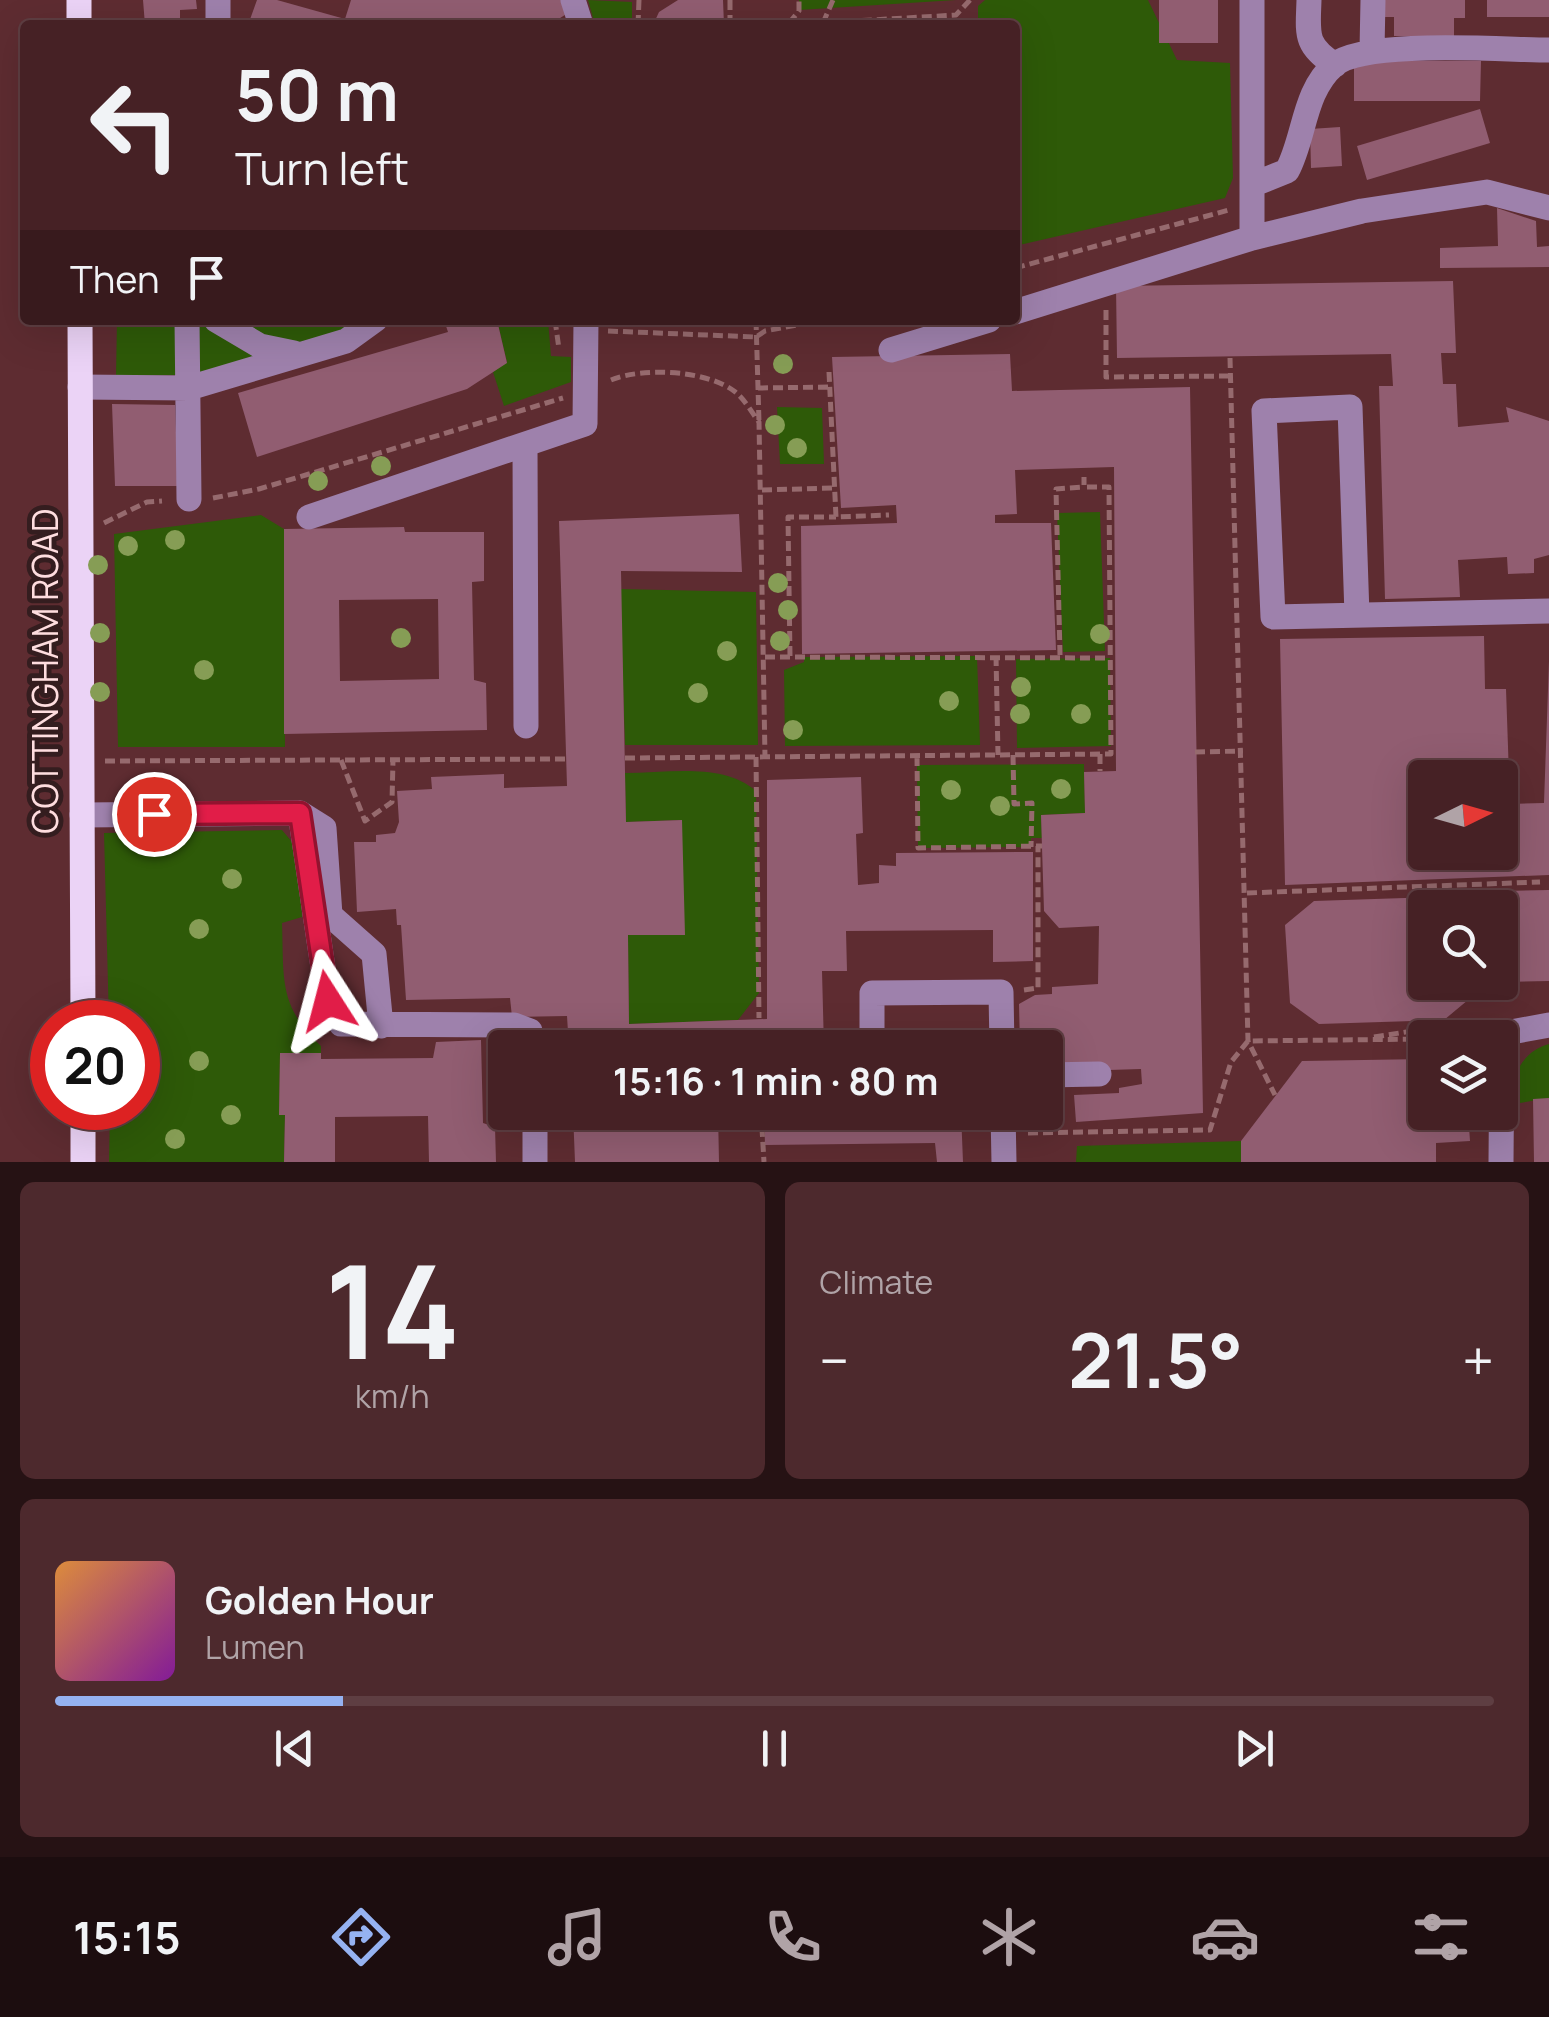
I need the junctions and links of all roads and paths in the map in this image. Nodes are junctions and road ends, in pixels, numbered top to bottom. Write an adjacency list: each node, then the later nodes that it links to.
1 (970, 0): 5 (path)
2 (1252, 0): 9 (lane)
3 (1309, 0): 8 (lane)
4 (1372, 0): 6 (lane)
5 (872, 20)
6 (1372, 50): 7 (lane); 8 (lane)
7 (1549, 50)
8 (1334, 65): 9 (lane)
9 (1252, 194): 11 (lane); 12 (path)
10 (1549, 208): 11 (lane)
11 (1252, 238): 13 (lane)
12 (1020, 266)
13 (1106, 284): 14 (lane); 30 (path)
14 (1020, 310)
15 (80, 325): 32 (main road, COTTINGHAM ROAD)
16 (186, 325): 33 (lane)
17 (222, 325): 27 (lane)
18 (368, 325): 27 (lane)
19 (586, 325): 25 (path); 35 (lane)
20 (756, 325): 25 (path)
21 (788, 325): 24 (path)
22 (806, 325): 24 (path)
23 (973, 325): 26 (lane)
24 (788, 330): 25 (path)
25 (756, 337): 34 (path)
26 (891, 350)
27 (314, 352): 33 (lane)
28 (1230, 358): 30 (path)
29 (829, 372): 31 (path)
30 (1230, 376): 55 (path)
31 (830, 386): 34 (path); 40 (path)
32 (80, 387): 33 (lane); 46 (main road, COTTINGHAM ROAD)
33 (189, 388): 42 (lane)
34 (758, 388): 36 (path)
35 (584, 391): 36 (path); 37 (lane); 42 (path)
36 (759, 422): 41 (path)
37 (524, 444): 44 (lane); 54 (lane)
38 (1084, 477): 39 (path)
39 (1084, 487): 49 (path); 53 (path)
40 (835, 488): 41 (path); 45 (path)
41 (762, 490): 51 (path)
42 (189, 499): 46 (path)
43 (890, 515): 45 (path)
44 (309, 516)
45 (836, 517): 52 (path)
46 (81, 526): 67 (main road, COTTINGHAM ROAD)
47 (1549, 612): 48 (lane)
48 (1358, 615): 48 (lane)
49 (1060, 655): 50 (path); 53 (path)
50 (996, 656): 52 (path); 58 (path)
51 (765, 657): 52 (path); 62 (path)
52 (790, 657)
53 (1110, 658): 57 (path)
54 (526, 726)
55 (1244, 751): 56 (path); 73 (path)
56 (1195, 752)
57 (1100, 754): 59 (path); 68 (path)
58 (998, 755): 59 (path); 60 (path)
59 (1013, 755): 71 (path)
60 (917, 756): 62 (path); 71 (path)
61 (756, 757): 62 (path); 63 (path); 76 (path)
62 (765, 757)
63 (625, 758)
64 (566, 759): 66 (path)
65 (341, 760): 66 (path); 66 (path); 67 (path)
66 (393, 760)
67 (82, 762): 70 (main road, COTTINGHAM ROAD)
68 (1100, 772)
69 (300, 813): 70 (lane); 78 (lane); 78 (lane)
70 (82, 815): 75 (main road, COTTINGHAM ROAD)
71 (1037, 846): 74 (path)
72 (1540, 882): 73 (path)
73 (1246, 893): 86 (path)
74 (1001, 992): 81 (lane); 82 (lane)
75 (82, 1000)
76 (759, 1018)
77 (1549, 1025): 79 (lane)
78 (381, 1026): 80 (lane)
79 (1518, 1028)
80 (527, 1030)
81 (872, 1030)
82 (1002, 1030)
83 (1408, 1036): 85 (path)
84 (1408, 1039): 85 (path)
85 (1357, 1040): 86 (path)
86 (1248, 1041): 89 (path); 90 (path)
87 (1099, 1074): 88 (lane)
88 (1063, 1075)
89 (1274, 1095)
90 (1063, 1125)
91 (83, 1130): 96 (main road)
92 (535, 1130): 97 (lane)
93 (762, 1130): 98 (path)
94 (1003, 1130): 99 (lane)
95 (1497, 1130): 100 (lane)
96 (83, 1162)
97 (535, 1162)
98 (764, 1162)
99 (1004, 1162)
100 (1501, 1162)

